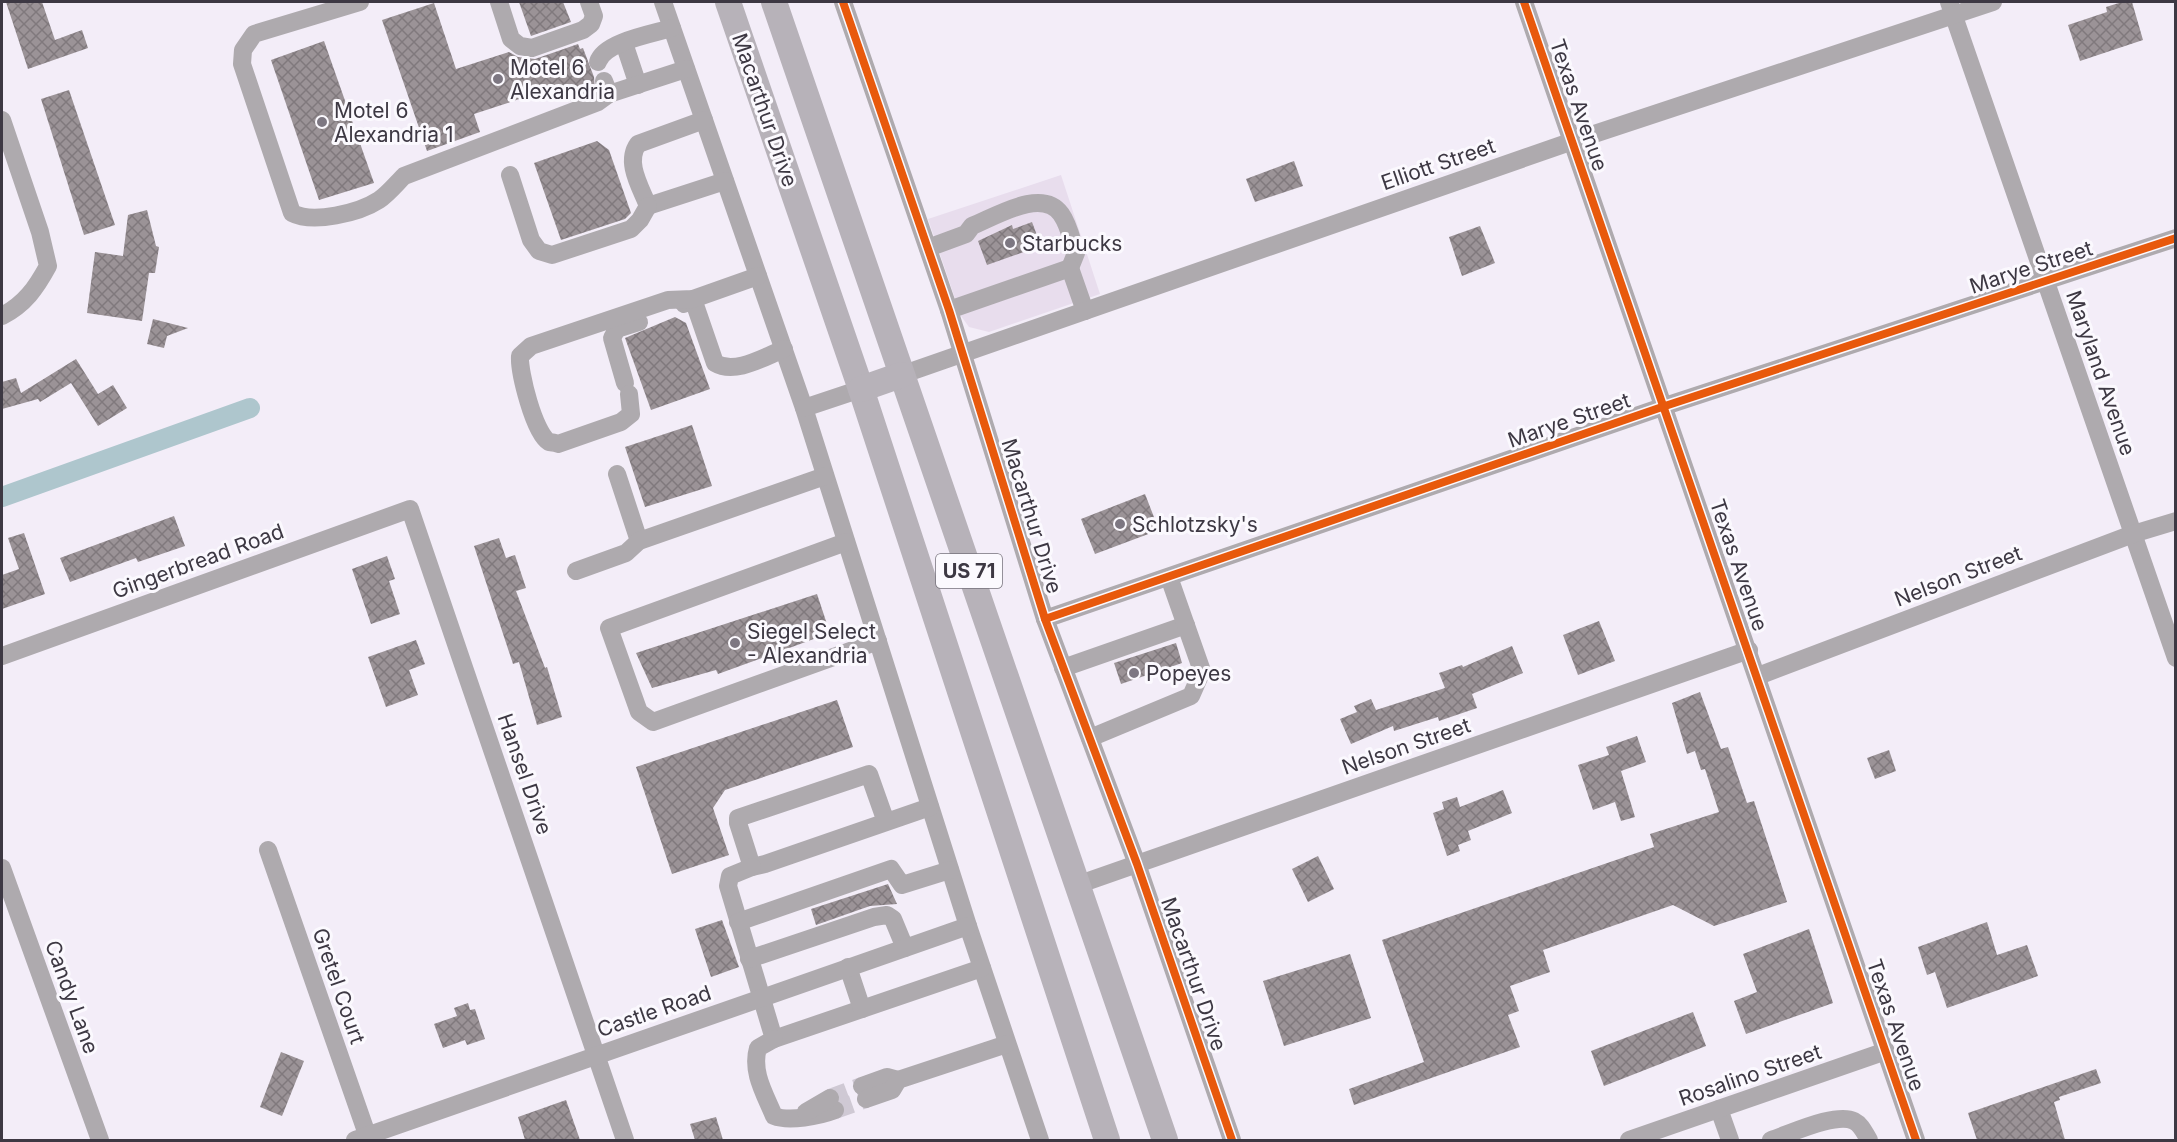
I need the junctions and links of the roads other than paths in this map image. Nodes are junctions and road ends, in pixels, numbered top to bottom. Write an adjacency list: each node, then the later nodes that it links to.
1 (360, 2): 15 (street)
2 (499, 2): 3 (street)
3 (589, 2)
4 (663, 2): 11 (street)
5 (728, 2): 34 (highway, Macarthur Drive / US 71)
6 (774, 2): 33 (highway, Macarthur Drive / US 71)
7 (843, 2): 23 (street, Macarthur Drive)
8 (1524, 2): 18 (street, Texas Avenue)
9 (1993, 2): 10 (street, Elliott Street)
10 (1952, 8): 18 (street, Elliott Street); 26 (street, Maryland Avenue)
11 (672, 28): 12 (street); 14 (street)
12 (624, 43): 13 (street); 15 (street)
13 (598, 62)
14 (686, 69): 15 (street); 17 (street)
15 (638, 85)
16 (2, 120): 30 (street)
17 (704, 120): 20 (street); 21 (street)
18 (1573, 141): 29 (street, Elliott Street); 35 (street, Texas Avenue)
19 (510, 175): 21 (street)
20 (725, 181): 21 (street); 25 (street)
21 (648, 206)
22 (2175, 238): 26 (street, Marye Street)
23 (928, 248): 24 (street); 28 (street, Macarthur Drive)
24 (1069, 268): 28 (street); 29 (street)
25 (758, 276): 27 (street); 31 (street)
26 (2046, 281): 35 (street, Marye Street); 41 (street, Maryland Avenue)
27 (693, 299): 27 (street); 31 (street)
28 (949, 310): 32 (street, Macarthur Drive)
29 (1085, 311): 32 (street, Elliott Street)
30 (2, 315)
31 (784, 350): 36 (street)
32 (963, 354): 33 (street, Elliott Street); 46 (street, Macarthur Drive)
33 (901, 375): 34 (highway); 62 (highway, Macarthur Drive / US 71)
34 (861, 389): 36 (street); 85 (highway, Macarthur Drive / US 71)
35 (1665, 406): 45 (street, Marye Street); 49 (street, Texas Avenue)
36 (804, 408): 38 (street)
37 (617, 474): 42 (street)
38 (825, 476): 42 (street); 43 (street)
39 (410, 509): 50 (street, Gingerbread Road); 74 (street, Hansel Drive)
40 (2175, 521): 41 (street, Nelson Street)
41 (2133, 534): 51 (street, Maryland Avenue); 53 (street, Nelson Street)
42 (639, 541): 44 (street)
43 (846, 542): 48 (street); 48 (street)
44 (576, 571)
45 (1169, 577): 46 (street, Marye Street); 47 (street)
46 (1046, 619): 52 (street, Macarthur Drive)
47 (1182, 627): 52 (street); 54 (street)
48 (878, 641): 55 (street)
49 (1749, 650): 53 (street, Texas Avenue); 58 (street, Nelson Street)
50 (2, 656)
51 (2175, 658)
52 (1063, 668): 54 (street, Macarthur Drive)
53 (1758, 676): 73 (street, Texas Avenue)
54 (1090, 738): 58 (street, Macarthur Drive)
55 (930, 807): 56 (street); 61 (street)
56 (886, 822): 59 (street); 59 (street)
57 (268, 850): 80 (street, Gretel Court)
58 (1137, 864): 62 (street, Nelson Street); 87 (street, Macarthur Drive)
59 (752, 867): 63 (street)
60 (2, 868): 82 (street, Candy Lane)
61 (950, 870): 63 (street); 64 (street)
62 (1077, 885): 86 (highway, Macarthur Drive / US 71)
63 (738, 922): 66 (street)
64 (968, 926): 65 (street, Castle Road); 68 (street)
65 (905, 948): 66 (street); 67 (street, Castle Road)
66 (749, 959): 69 (street)
67 (848, 968): 69 (street, Castle Road); 70 (street)
68 (982, 968): 70 (street); 72 (street)
69 (760, 998): 71 (street); 74 (street, Castle Road)
70 (862, 1009): 71 (street)
71 (774, 1039): 76 (street)
72 (1007, 1044): 75 (street); 84 (street)
73 (1886, 1051): 77 (street, Rosalino Street); 81 (street, Texas Avenue)
74 (596, 1054): 80 (street, Castle Road); 83 (street, Hansel Drive)
75 (864, 1093)
76 (832, 1104)
77 (1719, 1109): 79 (street, Rosalino Street); 89 (street)
78 (1811, 1134): 90 (street); 91 (street)
79 (1660, 1136): 88 (street, Rosalino Street)
80 (364, 1139)
81 (1911, 1139)
82 (100, 1140)
83 (625, 1140)
84 (1040, 1140)
85 (1107, 1140)
86 (1165, 1140)
87 (1232, 1140)
88 (1629, 1140)
89 (1730, 1140)
90 (1771, 1140)
91 (1869, 1140)

